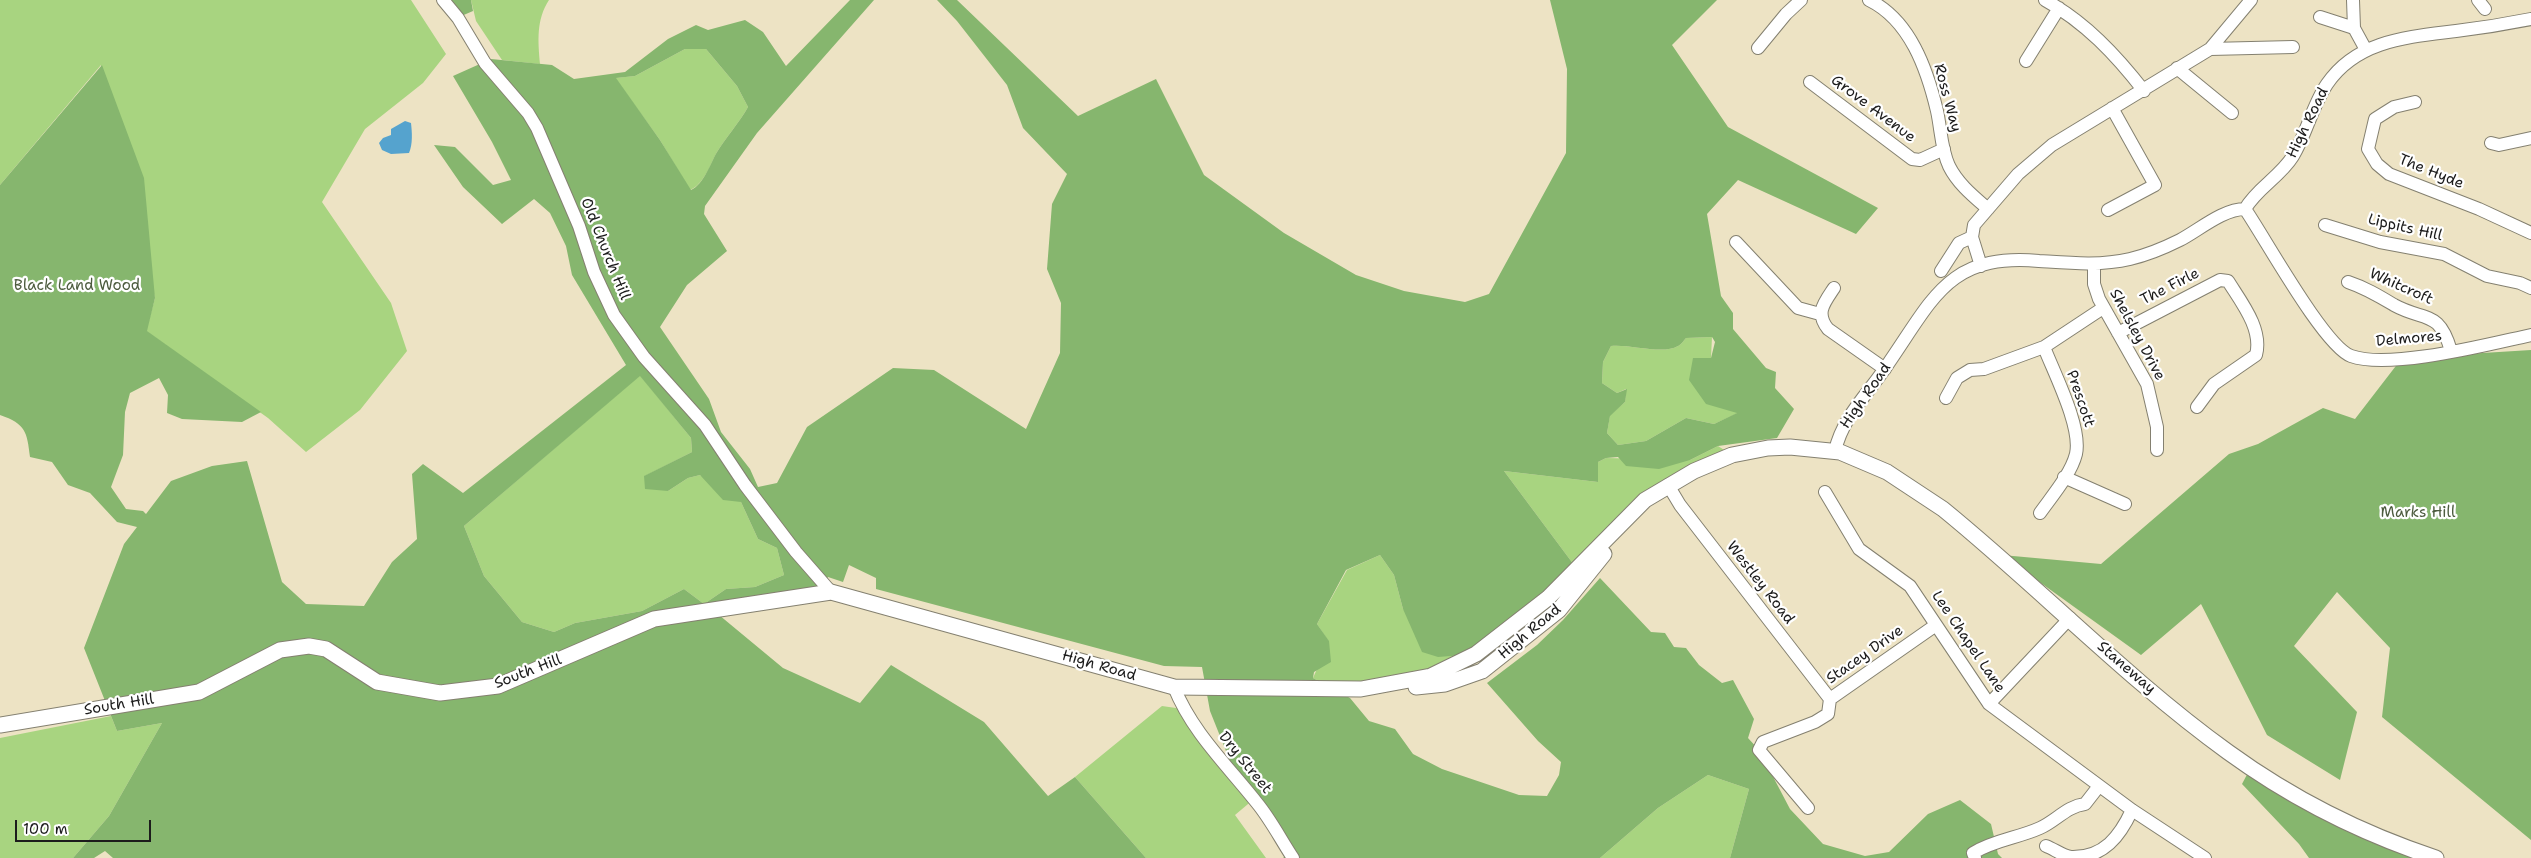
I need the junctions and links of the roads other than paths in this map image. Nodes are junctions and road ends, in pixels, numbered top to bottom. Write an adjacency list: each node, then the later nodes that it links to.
1 (443, 0): 54 (street, Old Church Hill)
2 (1801, 0): 12 (street)
3 (1869, 0): 24 (street, Ross Way)
4 (2044, 0): 7 (street)
5 (2251, 0): 13 (street)
6 (2353, 0): 10 (street)
7 (2059, 8): 15 (street); 18 (street)
8 (2320, 17): 10 (street)
9 (2531, 19): 14 (street, High Road)
10 (2354, 28): 14 (street)
11 (2293, 46): 13 (street)
12 (1758, 48)
13 (2210, 49): 16 (street)
14 (2366, 50): 26 (street, High Road)
15 (2026, 61)
16 (2177, 68): 18 (street); 21 (street)
17 (1810, 82): 24 (street, Grove Avenue)
18 (2144, 91): 20 (street)
19 (2415, 102): 29 (street, The Hyde)
20 (2112, 108): 25 (street); 27 (street)
21 (2232, 113)
22 (2531, 138): 23 (street)
23 (2491, 143)
24 (1944, 149): 25 (street, Ross Way)
25 (1988, 209): 30 (street)
26 (2244, 209): 32 (street, High Road); 43 (street, Delmores)
27 (2108, 210)
28 (2326, 225): 37 (street, Lippits Hill)
29 (2531, 233)
30 (1972, 237): 33 (street); 34 (street)
31 (1736, 242): 39 (street)
32 (2094, 264): 33 (street, High Road); 38 (street, Shelsley Drive)
33 (1981, 266): 44 (street, High Road)
34 (1941, 271)
35 (2348, 282): 43 (street, Whitcroft)
36 (1834, 288): 39 (street)
37 (2531, 288)
38 (2103, 308): 40 (street, Shelsley Drive); 42 (street)
39 (1820, 314): 44 (street)
40 (2118, 333): 46 (street, The Firle); 47 (street, Shelsley Drive)
41 (2531, 335): 43 (street, Delmores)
42 (2044, 347): 45 (street); 49 (street, Prescott)
43 (2451, 352)
44 (1885, 369): 48 (street, High Road)
45 (1946, 398)
46 (2197, 407)
47 (2157, 450)
48 (1835, 451): 50 (main road, High Road); 55 (main road, Staneway)
49 (2064, 477): 52 (street); 53 (street, Prescott)
50 (1668, 485): 57 (main road, High Road); 58 (street, Westley Road)
51 (1825, 492): 56 (street, Lee Chapel Lane)
52 (2125, 504)
53 (2040, 513)
54 (831, 592): 57 (main road, High Road); 60 (main road, South Hill)
55 (2070, 618): 59 (street); 68 (main road, Staneway)
56 (1936, 625): 58 (street, Stacey Drive); 59 (street, Lee Chapel Lane)
57 (1174, 687): 65 (street, Dry Street)
58 (1830, 699): 62 (street, Stacey Drive)
59 (1989, 704): 61 (street, Lee Chapel Lane)
60 (0, 725)
61 (2099, 786): 63 (street, Lee Chapel Lane); 66 (street)
62 (1808, 808)
63 (2132, 810): 64 (street); 67 (street, Lee Chapel Lane)
64 (2046, 846)
65 (1293, 858)
66 (1975, 858)
67 (2205, 858)
68 (2436, 858)

